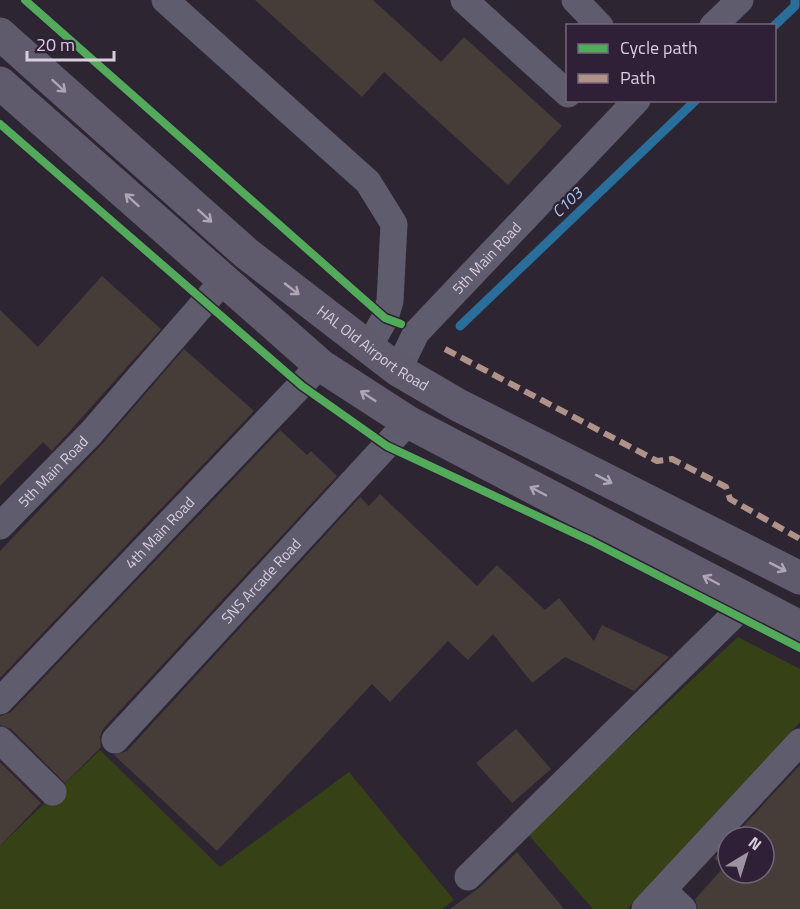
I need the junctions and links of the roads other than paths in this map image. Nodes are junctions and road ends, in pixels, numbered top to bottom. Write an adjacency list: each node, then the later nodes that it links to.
1 (165, 0): 12 (street)
2 (464, 0): 9 (street)
3 (575, 0): 5 (street)
4 (740, 0): 6 (street)
5 (598, 24)
6 (715, 24)
7 (0, 34): 12 (main road, HAL Old Airport Road, one-way to 12)
8 (0, 83): 11 (main road, one-way to 8)
9 (566, 93)
10 (635, 102): 14 (street, 5th Main Road)
11 (223, 281): 13 (main road); 16 (street, 5th Main Road)
12 (368, 348): 14 (main road, HAL Old Airport Road)
13 (320, 365): 15 (main road, one-way to 13); 20 (street, 4th Main Road)
14 (398, 370): 17 (main road, HAL Old Airport Road, one-way to 17)
15 (408, 422): 18 (main road, one-way to 15); 22 (street, SNS Arcade Road)
16 (0, 526)
17 (800, 578)
18 (748, 601): 19 (main road); 25 (street)
19 (800, 627)
20 (0, 701)
21 (0, 740): 24 (street)
22 (115, 740)
23 (800, 742): 26 (street)
24 (52, 792)
25 (468, 877)
26 (654, 899): 27 (street)
27 (684, 909)

